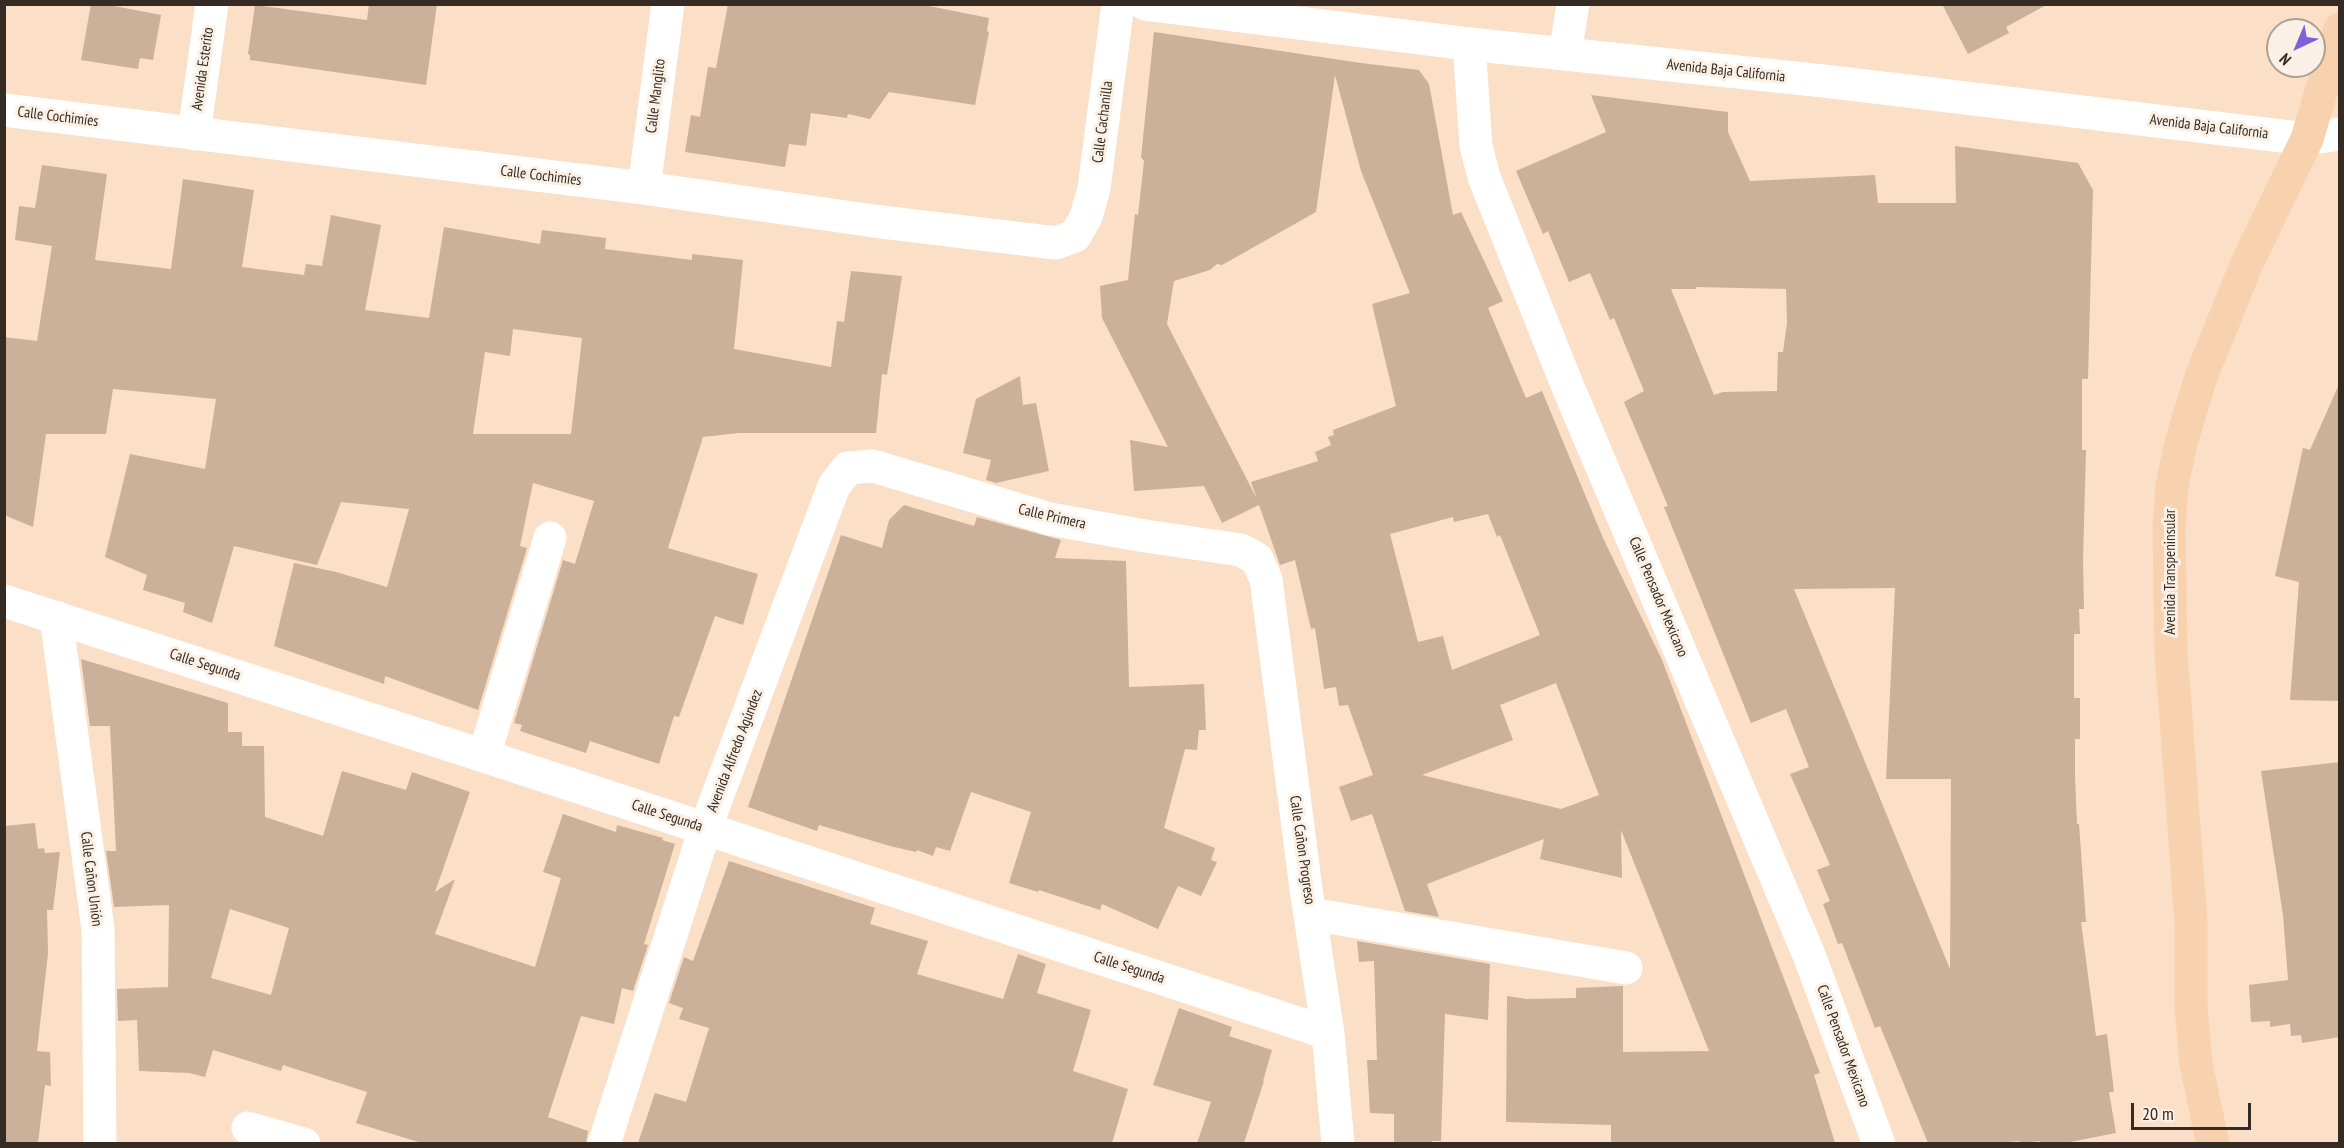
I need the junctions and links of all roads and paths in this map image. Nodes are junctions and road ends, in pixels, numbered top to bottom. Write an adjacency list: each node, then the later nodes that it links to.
1 (212, 4): 10 (street, Avenida Esterito)
2 (668, 4): 13 (street, Calle Manglito)
3 (1118, 4): 14 (street, Calle Cachanilla)
4 (1145, 4): 7 (street, Avenida Baja California)
5 (1573, 4): 8 (street)
6 (2340, 29): 12 (main road, Avenida Transpeninsular)
7 (1468, 44): 8 (street, Avenida Baja California); 30 (street, Calle Pensador Mexicano)
8 (1565, 54): 12 (street, Avenida Baja California)
9 (4, 110): 10 (street, Calle Cochimíes)
10 (194, 134): 13 (street, Calle Cochimíes)
11 (2340, 134): 12 (street, Avenida Baja California)
12 (2307, 139): 31 (main road, Avenida Transpeninsular)
13 (644, 188): 14 (street, Calle Cochimíes)
14 (1075, 236)
15 (848, 468): 17 (street, Calle Primera); 21 (street, Avenida Alfredo Agúndez)
16 (550, 538): 20 (street)
17 (1257, 559): 22 (street, Calle Cañon Progreso)
18 (4, 601): 19 (street, Calle Segunda)
19 (56, 617): 20 (street, Calle Segunda); 26 (street, Calle Cañon Unión)
20 (484, 756): 21 (street, Calle Segunda)
21 (705, 829): 24 (street, Calle Segunda); 28 (street, Avenida Alfredo Agúndez)
22 (1311, 914): 23 (street); 24 (street, Calle Cañon Progreso)
23 (1626, 968)
24 (1328, 1033): 29 (street, Calle Cañon Progreso)
25 (248, 1128): 27 (street)
26 (100, 1143)
27 (304, 1143)
28 (604, 1143)
29 (1338, 1143)
30 (1879, 1143)
31 (2213, 1143)

